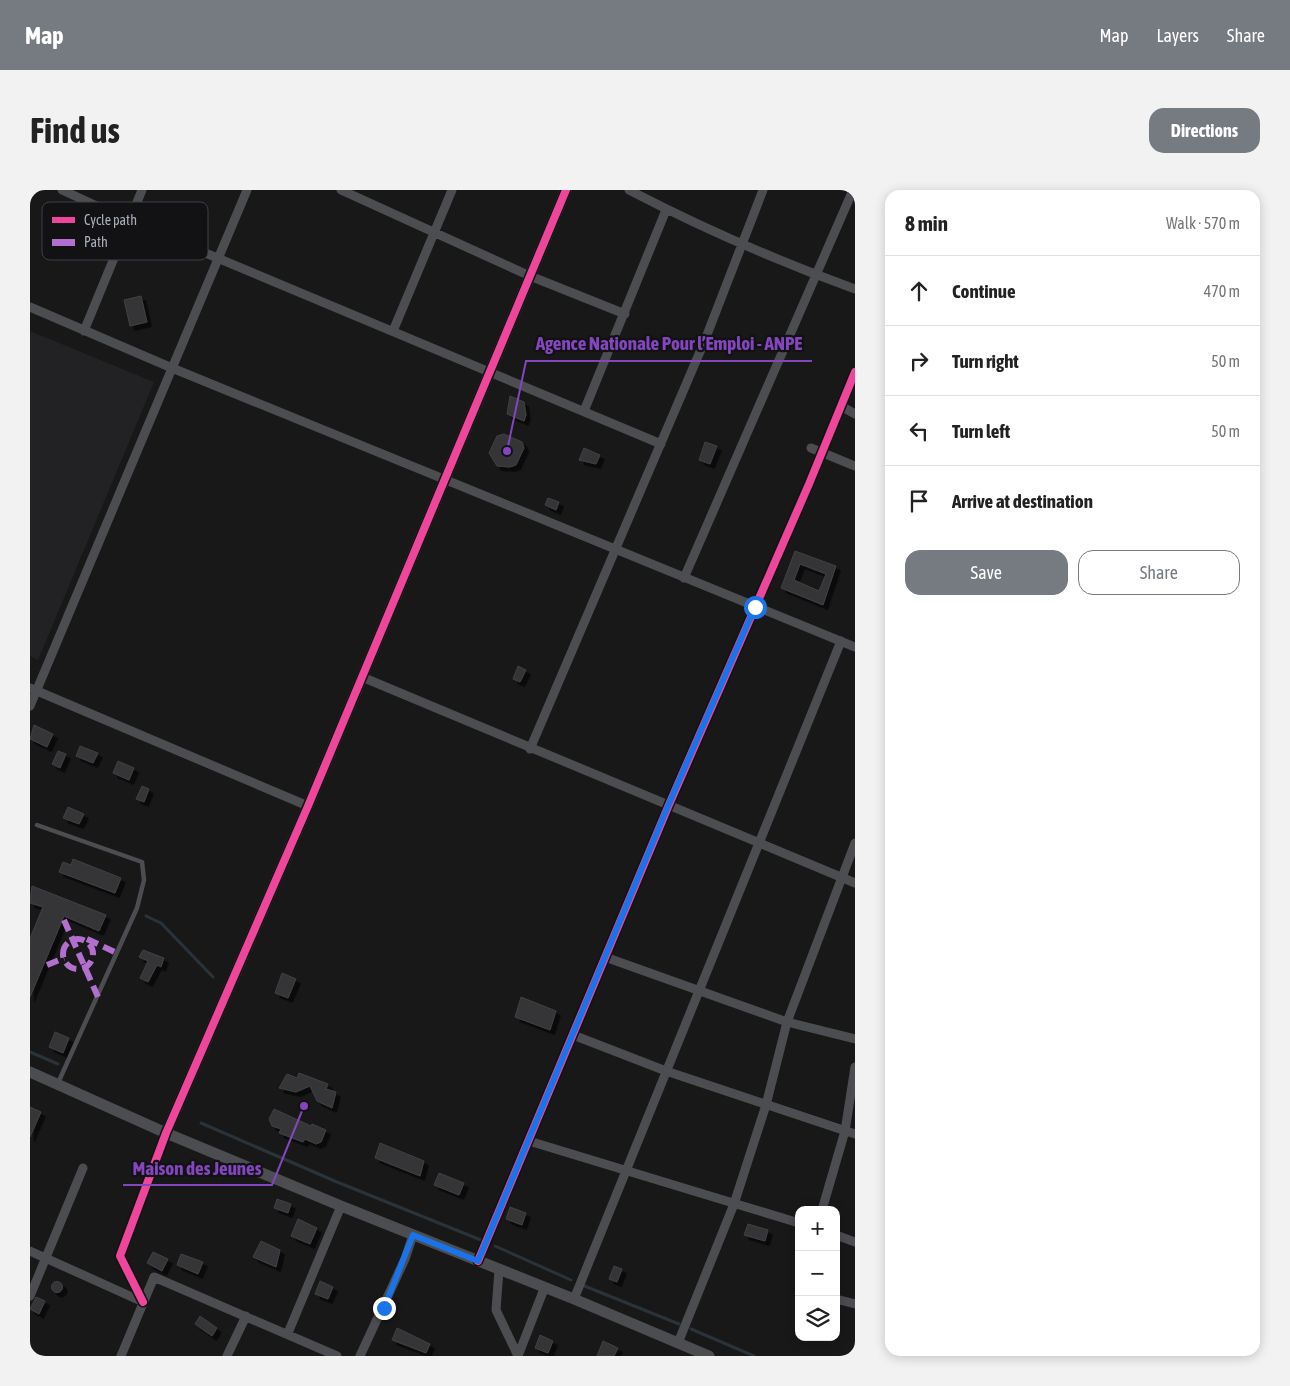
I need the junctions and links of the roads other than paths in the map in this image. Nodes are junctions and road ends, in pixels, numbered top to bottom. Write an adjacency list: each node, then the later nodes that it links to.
1 (62, 190): 10 (street)
2 (142, 190): 11 (street)
3 (247, 190): 16 (street)
4 (341, 190): 13 (street)
5 (452, 190): 13 (street)
6 (566, 190): 19 (street)
7 (629, 190): 12 (street)
8 (763, 190): 14 (street)
9 (853, 190): 18 (street)
10 (88, 202)
11 (137, 202)
12 (666, 210): 14 (street); 22 (street)
13 (434, 232): 19 (street); 24 (street)
14 (742, 243): 18 (street); 31 (street)
15 (208, 254): 16 (street)
16 (218, 258): 24 (street); 25 (street)
17 (113, 260): 23 (street)
18 (816, 275): 20 (street); 37 (street)
19 (530, 276): 22 (street); 26 (street)
20 (855, 289)
21 (30, 307): 23 (street)
22 (624, 314): 29 (street)
23 (84, 331): 25 (street)
24 (394, 331): 26 (street)
25 (172, 368): 35 (street); 42 (street)
26 (490, 372): 29 (street); 35 (street)
27 (855, 372): 28 (street)
28 (841, 406): 30 (street); 33 (street)
29 (584, 411): 31 (street)
30 (855, 414)
31 (661, 444): 36 (street)
32 (811, 448): 33 (street)
33 (822, 452): 34 (street); 38 (street)
34 (855, 466)
35 (444, 480): 36 (street); 41 (street)
36 (617, 550): 37 (street); 44 (street)
37 (684, 578): 38 (street)
38 (755, 607): 39 (street); 46 (street)
39 (841, 641): 40 (street); 48 (street)
40 (855, 647)
41 (362, 677): 44 (street); 45 (street)
42 (33, 689): 43 (street); 45 (street)
43 (30, 706)
44 (530, 749): 46 (street)
45 (308, 806): 63 (street)
46 (668, 806): 48 (street); 52 (street)
47 (37, 825): 60 (lane)
48 (758, 842): 50 (street); 53 (street)
49 (855, 844): 50 (street)
50 (841, 878): 51 (street); 54 (street)
51 (855, 883)
52 (605, 957): 53 (street); 55 (street)
53 (698, 991): 54 (street); 58 (street)
54 (787, 1022): 56 (street); 61 (street)
55 (573, 1035): 58 (street); 65 (street)
56 (855, 1039)
57 (855, 1067): 62 (street)
58 (666, 1071): 61 (street); 67 (street)
59 (30, 1072): 60 (street)
60 (58, 1083): 63 (street)
61 (766, 1105): 62 (street); 68 (street)
62 (845, 1131): 64 (street); 70 (street)
63 (166, 1132): 69 (street); 83 (street)
64 (855, 1134)
65 (529, 1141): 67 (street); 77 (street)
66 (83, 1168): 76 (street)
67 (627, 1169): 68 (street); 81 (street)
68 (734, 1204): 71 (street); 87 (street)
69 (341, 1206): 72 (street); 86 (street)
70 (823, 1206)
71 (795, 1222)
72 (413, 1235): 77 (street); 91 (street)
73 (840, 1236): 74 (street)
74 (855, 1242)
75 (30, 1251): 76 (street)
76 (46, 1259): 80 (street); 83 (street)
77 (478, 1261): 78 (street)
78 (500, 1270): 79 (street); 92 (street)
79 (544, 1288): 81 (street); 92 (street)
80 (30, 1296)
81 (574, 1299): 87 (street)
82 (840, 1300): 84 (street)
83 (144, 1302): 85 (street); 88 (street)
84 (855, 1304)
85 (246, 1316): 86 (street); 89 (street)
86 (288, 1333): 90 (street)
87 (678, 1343): 93 (street)
88 (121, 1356)
89 (227, 1356)
90 (336, 1356)
91 (360, 1356)
92 (518, 1356)
93 (709, 1356)

